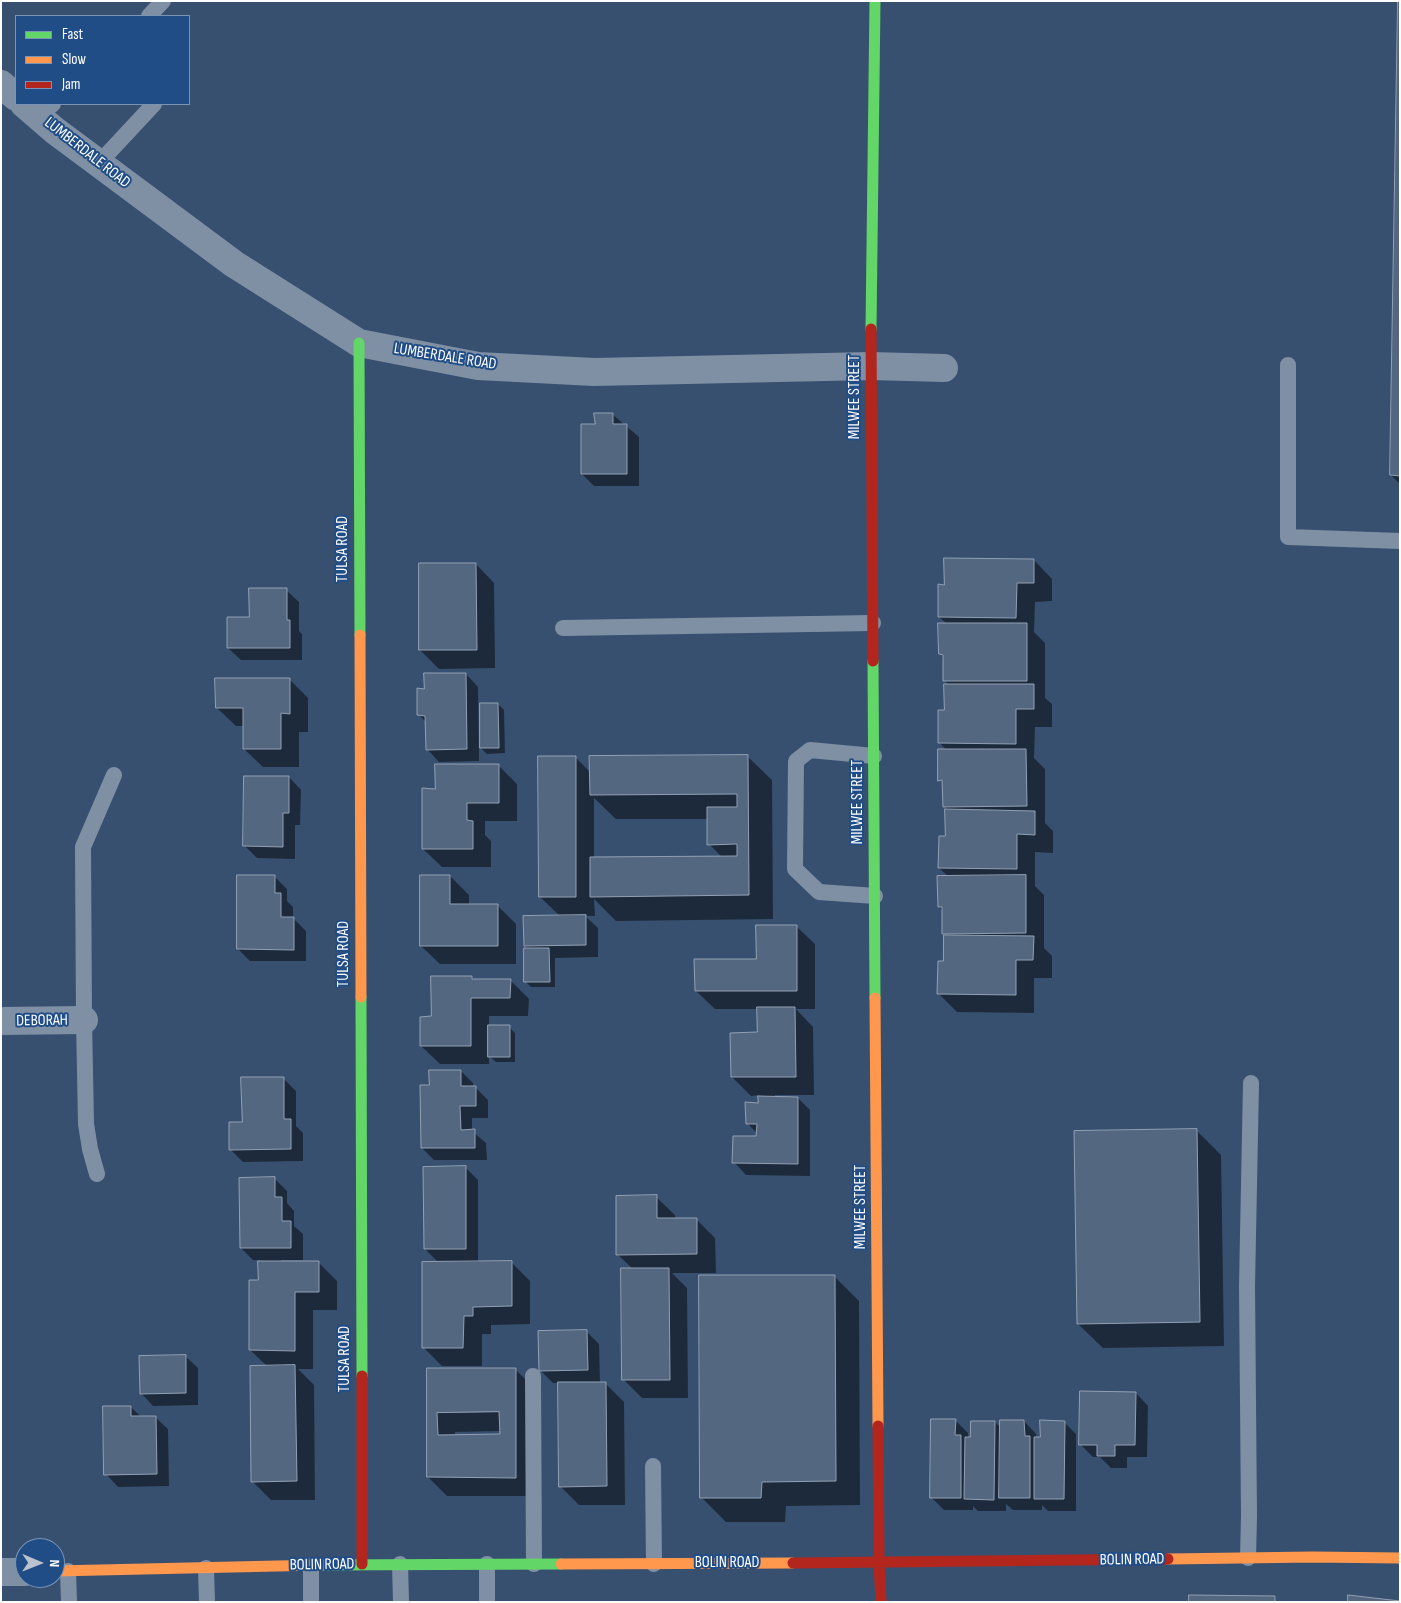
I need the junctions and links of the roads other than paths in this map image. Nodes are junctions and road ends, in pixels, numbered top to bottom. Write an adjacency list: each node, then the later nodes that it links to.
1 (163, 1): 3 (lane)
2 (876, 1): 11 (street, MILWEE STREET)
3 (150, 15)
4 (1, 84): 5 (street)
5 (15, 96)
6 (153, 105): 8 (lane)
7 (39, 108): 8 (street, LUMBERDALE ROAD)
8 (99, 163): 9 (street, LUMBERDALE ROAD)
9 (359, 343): 11 (street, LUMBERDALE ROAD); 28 (street, TULSA ROAD)
10 (1288, 365): 13 (lane)
11 (871, 366): 12 (street, LUMBERDALE ROAD); 14 (street, MILWEE STREET)
12 (944, 368)
13 (1400, 541)
14 (873, 623): 15 (lane); 16 (street, MILWEE STREET)
15 (563, 628)
16 (874, 756): 18 (street, MILWEE STREET); 18 (lane)
17 (114, 775): 19 (lane)
18 (875, 896): 27 (street, MILWEE STREET)
19 (84, 1020): 20 (street, DEBORAH); 22 (lane)
20 (1, 1022)
21 (1251, 1083): 25 (lane)
22 (97, 1174)
23 (533, 1376): 31 (lane)
24 (652, 1466): 32 (lane)
25 (1248, 1558): 26 (street, BOLIN ROAD); 27 (street, BOLIN ROAD)
26 (1400, 1558)
27 (879, 1563): 32 (street, BOLIN ROAD); 44 (street, MILWEE STREET)
28 (362, 1564): 29 (street, BOLIN ROAD); 33 (street, BOLIN ROAD)
29 (400, 1564): 30 (street, BOLIN ROAD); 42 (lane)
30 (487, 1564): 31 (street, BOLIN ROAD); 43 (lane)
31 (534, 1564): 32 (street, BOLIN ROAD)
32 (654, 1564)
33 (311, 1566): 34 (street, BOLIN ROAD); 41 (lane)
34 (206, 1568): 35 (street, BOLIN ROAD); 40 (lane)
35 (65, 1571)
36 (1, 1572): 37 (street)
37 (15, 1572)
38 (65, 1584): 39 (lane)
39 (69, 1602)
40 (207, 1602)
41 (310, 1602)
42 (401, 1602)
43 (487, 1602)
44 (881, 1602)

